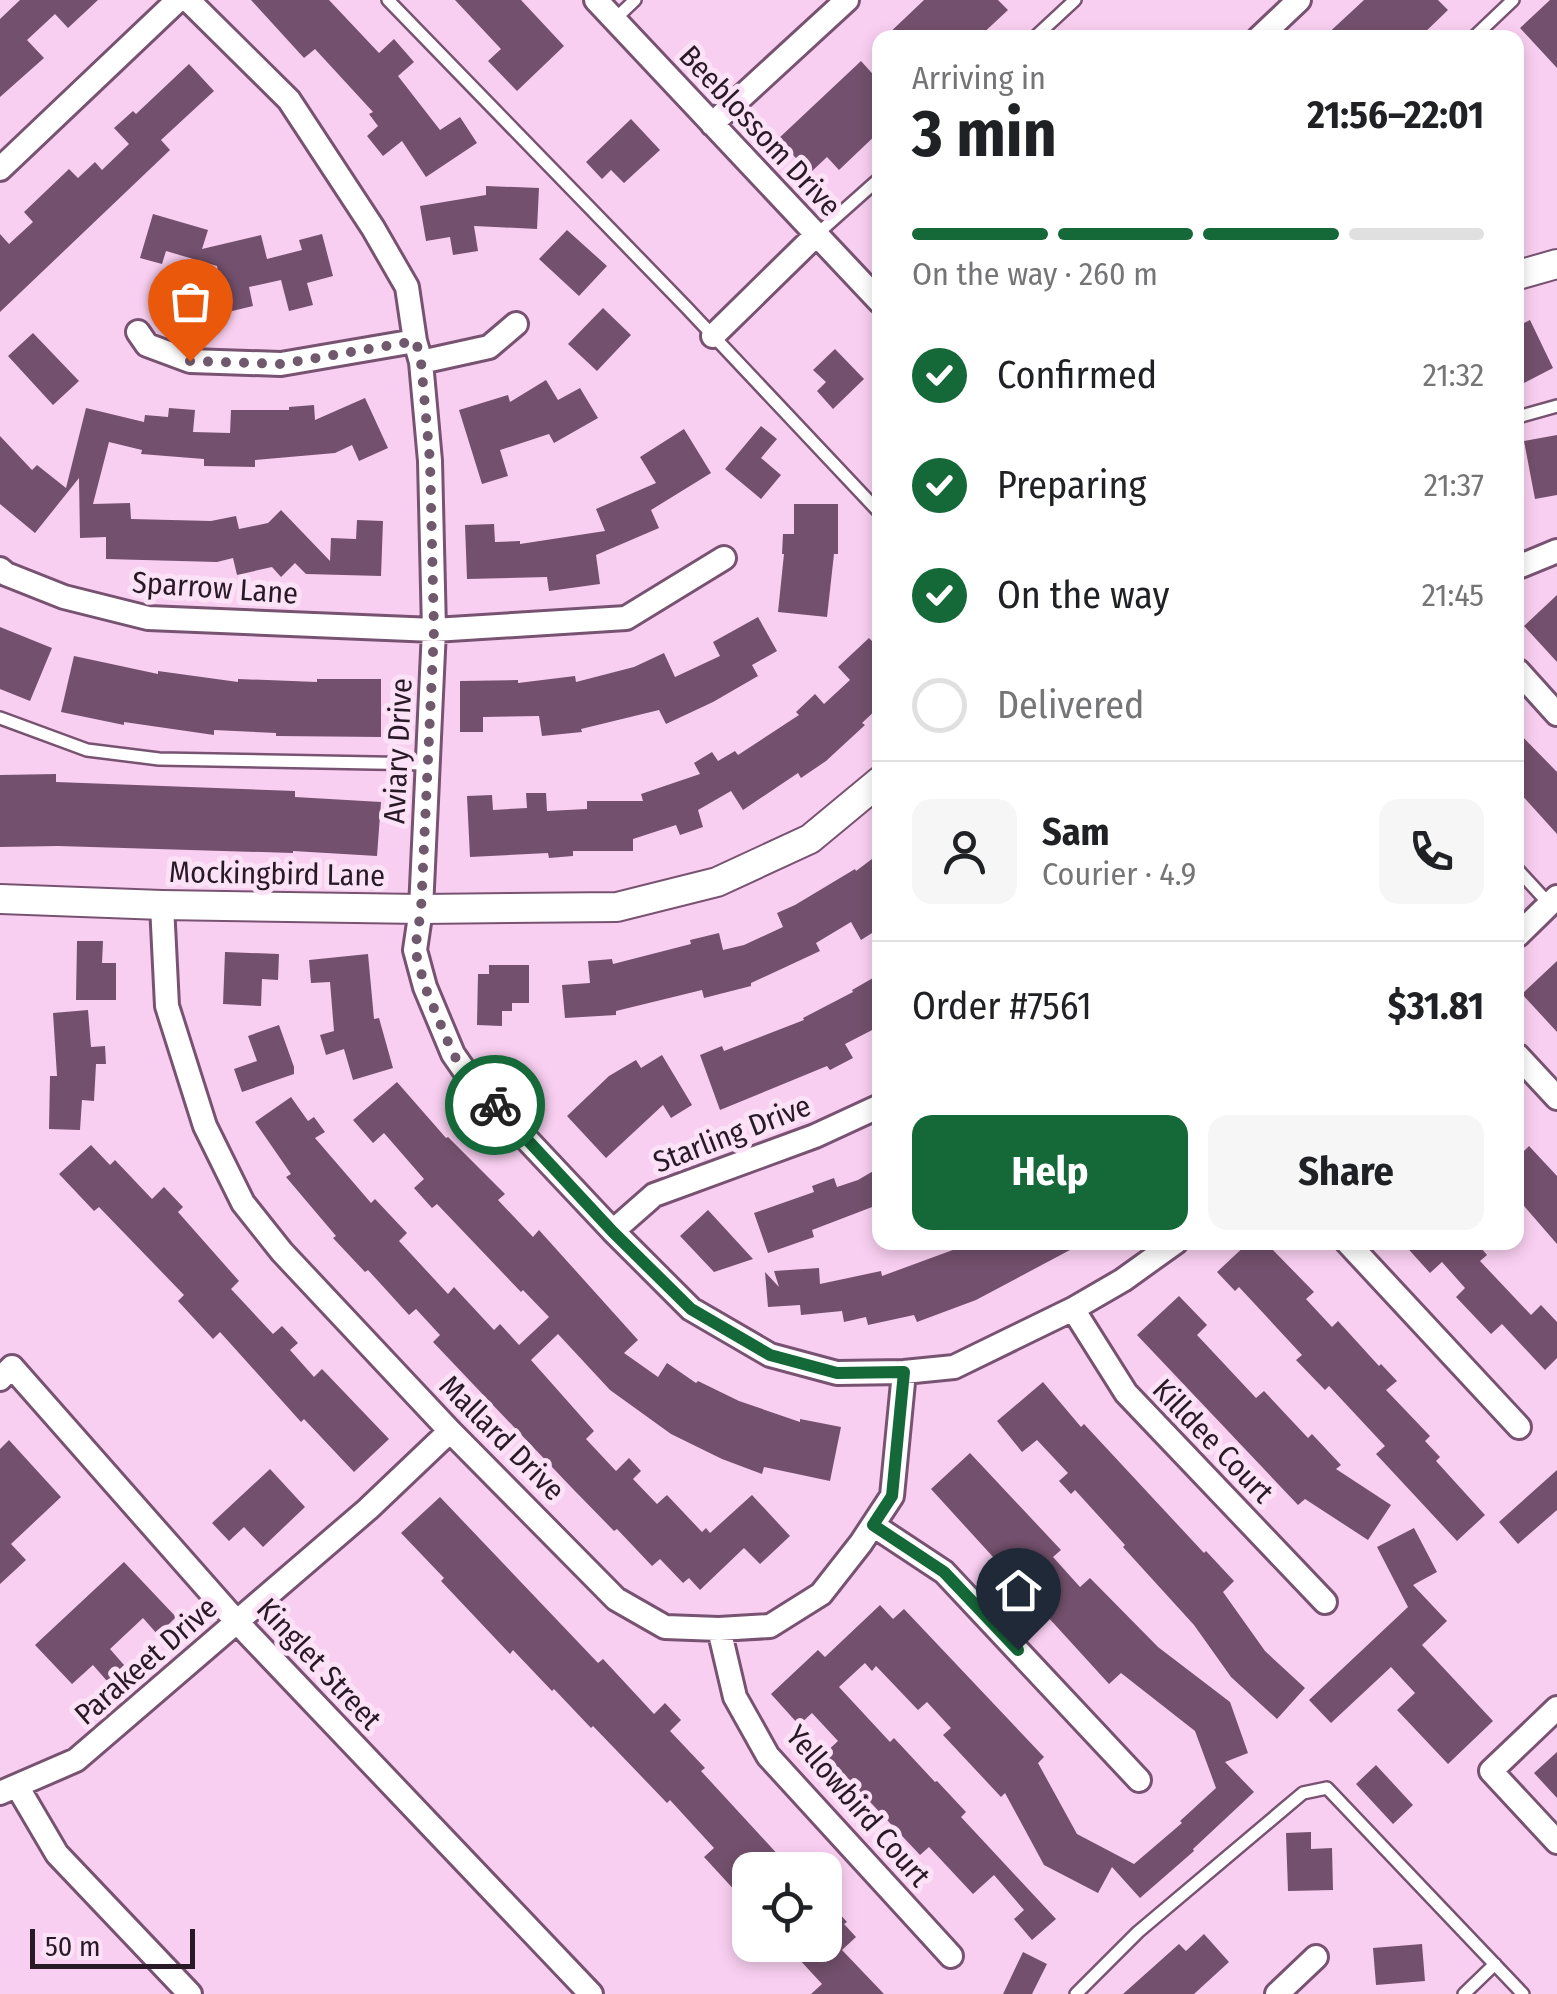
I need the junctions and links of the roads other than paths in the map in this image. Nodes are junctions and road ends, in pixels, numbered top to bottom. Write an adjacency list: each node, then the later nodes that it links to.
1 (178, 0): 15 (street)
2 (188, 0): 24 (street, Aviary Drive)
3 (388, 0): 23 (lane)
4 (596, 0): 10 (street, Beeblossom Drive)
5 (635, 0): 10 (lane)
6 (847, 0): 14 (street)
7 (1075, 0): 11 (lane)
8 (1299, 0): 12 (street)
9 (1513, 0): 13 (lane)
10 (614, 20): 14 (street, Beeblossom Drive)
11 (1043, 30)
12 (1267, 30)
13 (1482, 30)
14 (712, 124): 17 (street, Beeblossom Drive)
15 (0, 169)
16 (872, 185): 17 (lane)
17 (816, 234): 20 (street, Beeblossom Drive); 23 (street)
18 (1557, 264): 19 (street)
19 (1524, 274)
20 (872, 294)
21 (516, 324): 24 (street)
22 (138, 332): 24 (street)
23 (713, 336): 27 (lane)
24 (418, 351): 32 (street, Aviary Drive)
25 (1557, 406): 26 (lane)
26 (1524, 415)
27 (872, 505)
28 (1557, 551): 30 (street)
29 (724, 558): 32 (street, Sparrow Lane)
30 (1524, 565)
31 (0, 569): 32 (street, Sparrow Lane)
32 (434, 630): 36 (street, Aviary Drive)
33 (1524, 677): 34 (street)
34 (1556, 711)
35 (0, 718): 36 (lane)
36 (428, 764): 42 (street, Aviary Drive)
37 (872, 788): 42 (street, Mockingbird Lane)
38 (1524, 876): 40 (lane)
39 (0, 899): 41 (street, Mockingbird Lane)
40 (1554, 904): 43 (street)
41 (162, 905): 42 (street, Mockingbird Lane); 54 (street, Mallard Drive)
42 (421, 910): 47 (street, Aviary Drive)
43 (1524, 930)
44 (1524, 1062): 45 (street)
45 (1557, 1098)
46 (872, 1110): 47 (street, Starling Drive)
47 (613, 1232): 51 (street, Aviary Drive)
48 (1165, 1250): 50 (street, Aviary Drive)
49 (1354, 1250): 53 (street)
50 (1073, 1309): 51 (street, Aviary Drive); 56 (street, Killdee Court)
51 (904, 1372): 55 (street, Mallard Drive)
52 (6, 1373): 57 (street, Kinglet Street)
53 (1519, 1427)
54 (450, 1431): 57 (street, Parakeet Drive); 58 (street, Mallard Drive)
55 (873, 1525): 58 (street, Mallard Drive); 60 (street)
56 (1325, 1602)
57 (237, 1622): 61 (street, Parakeet Drive); 67 (street, Kinglet Street)
58 (719, 1629): 63 (street, Yellowbird Court)
59 (1557, 1708): 62 (street)
60 (1139, 1780)
61 (8, 1790): 66 (street)
62 (1557, 1842)
63 (951, 1956)
64 (1316, 1957): 69 (street)
65 (1495, 1964): 68 (lane); 70 (lane); 71 (lane)
66 (190, 1994)
67 (591, 1994)
68 (1076, 1994)
69 (1277, 1994)
70 (1464, 1994)
71 (1524, 1994)

